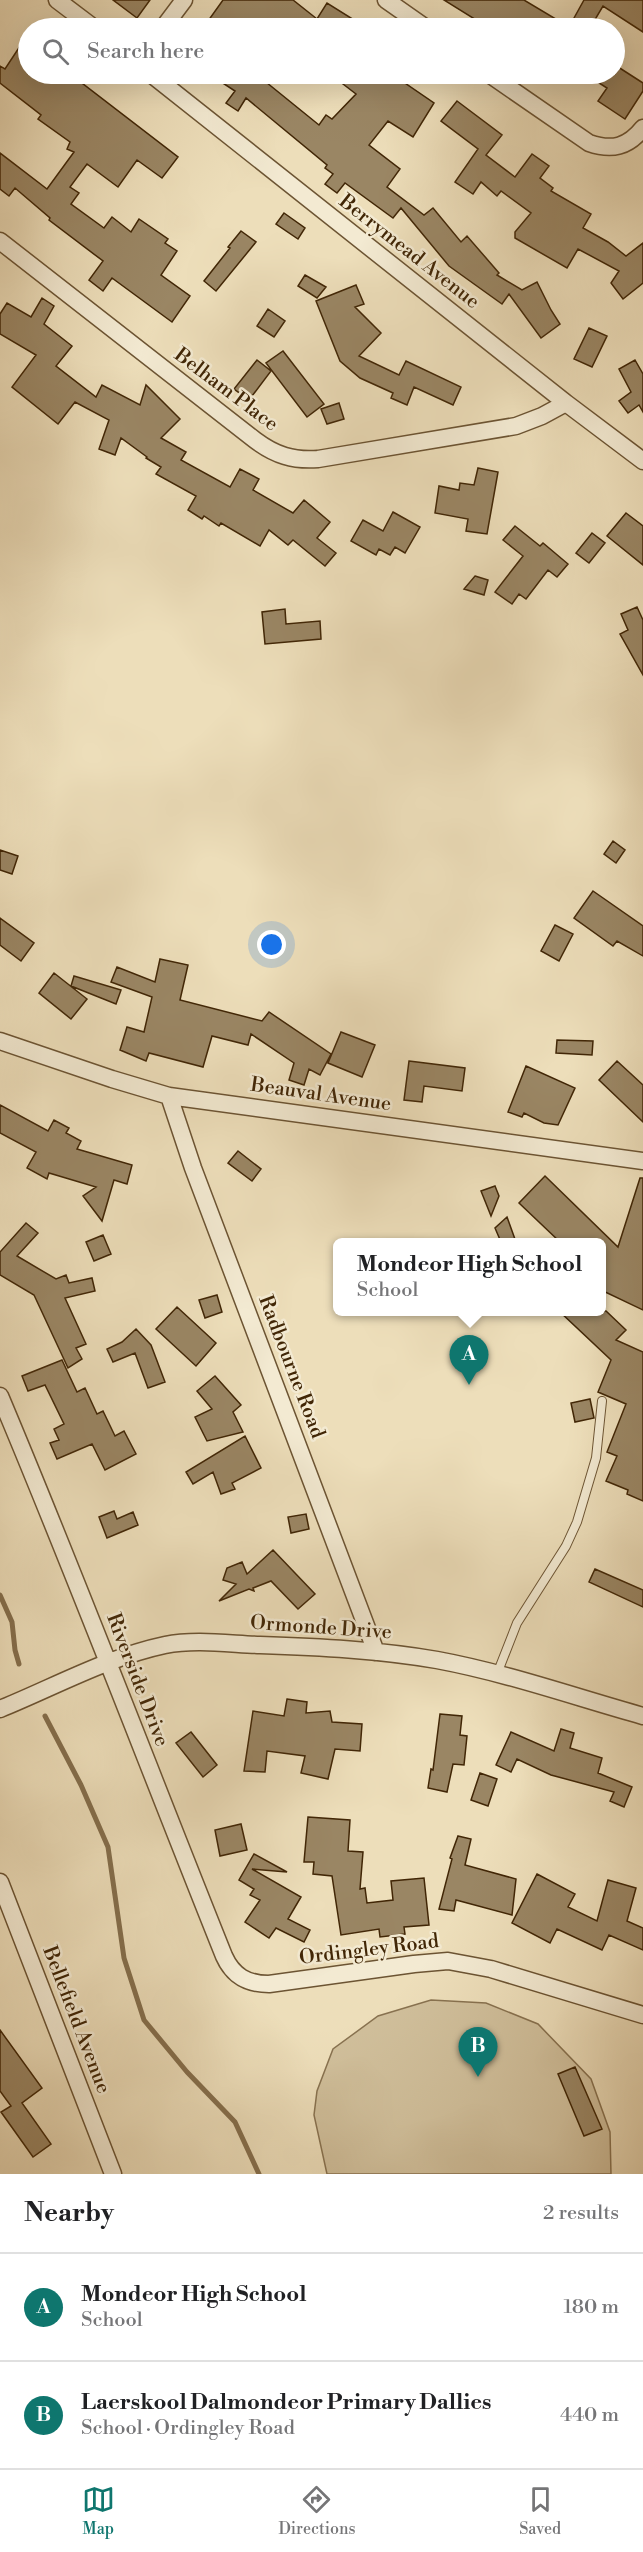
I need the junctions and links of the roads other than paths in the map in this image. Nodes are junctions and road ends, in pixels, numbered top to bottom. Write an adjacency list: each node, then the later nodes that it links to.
1 (57, 0): 4 (street)
2 (184, 0): 5 (street)
3 (386, 0): 6 (street)
4 (81, 18)
5 (170, 18)
6 (412, 18)
7 (164, 84): 11 (street, Berrymead Avenue)
8 (503, 84): 9 (street)
9 (643, 128)
10 (0, 241): 11 (street, Belham Place)
11 (566, 403): 12 (street, Berrymead Avenue)
12 (643, 461)
13 (0, 1041): 14 (street, Beauval Avenue)
14 (169, 1096): 15 (street, Beauval Avenue); 18 (street, Radbourne Road)
15 (643, 1161)
16 (0, 1396): 19 (street, Riverside Drive)
17 (602, 1401): 20 (lane)
18 (376, 1652): 19 (street, Ormonde Drive); 20 (street, Ormonde Drive)
19 (109, 1663): 21 (street, Ormonde Drive); 24 (street, Riverside Drive)
20 (497, 1674): 22 (street, Ormonde Drive)
21 (0, 1709)
22 (643, 1716)
23 (0, 1882): 26 (street, Bellefield Avenue)
24 (238, 1976): 25 (street, Ordingley Road)
25 (643, 2015)
26 (113, 2174)

